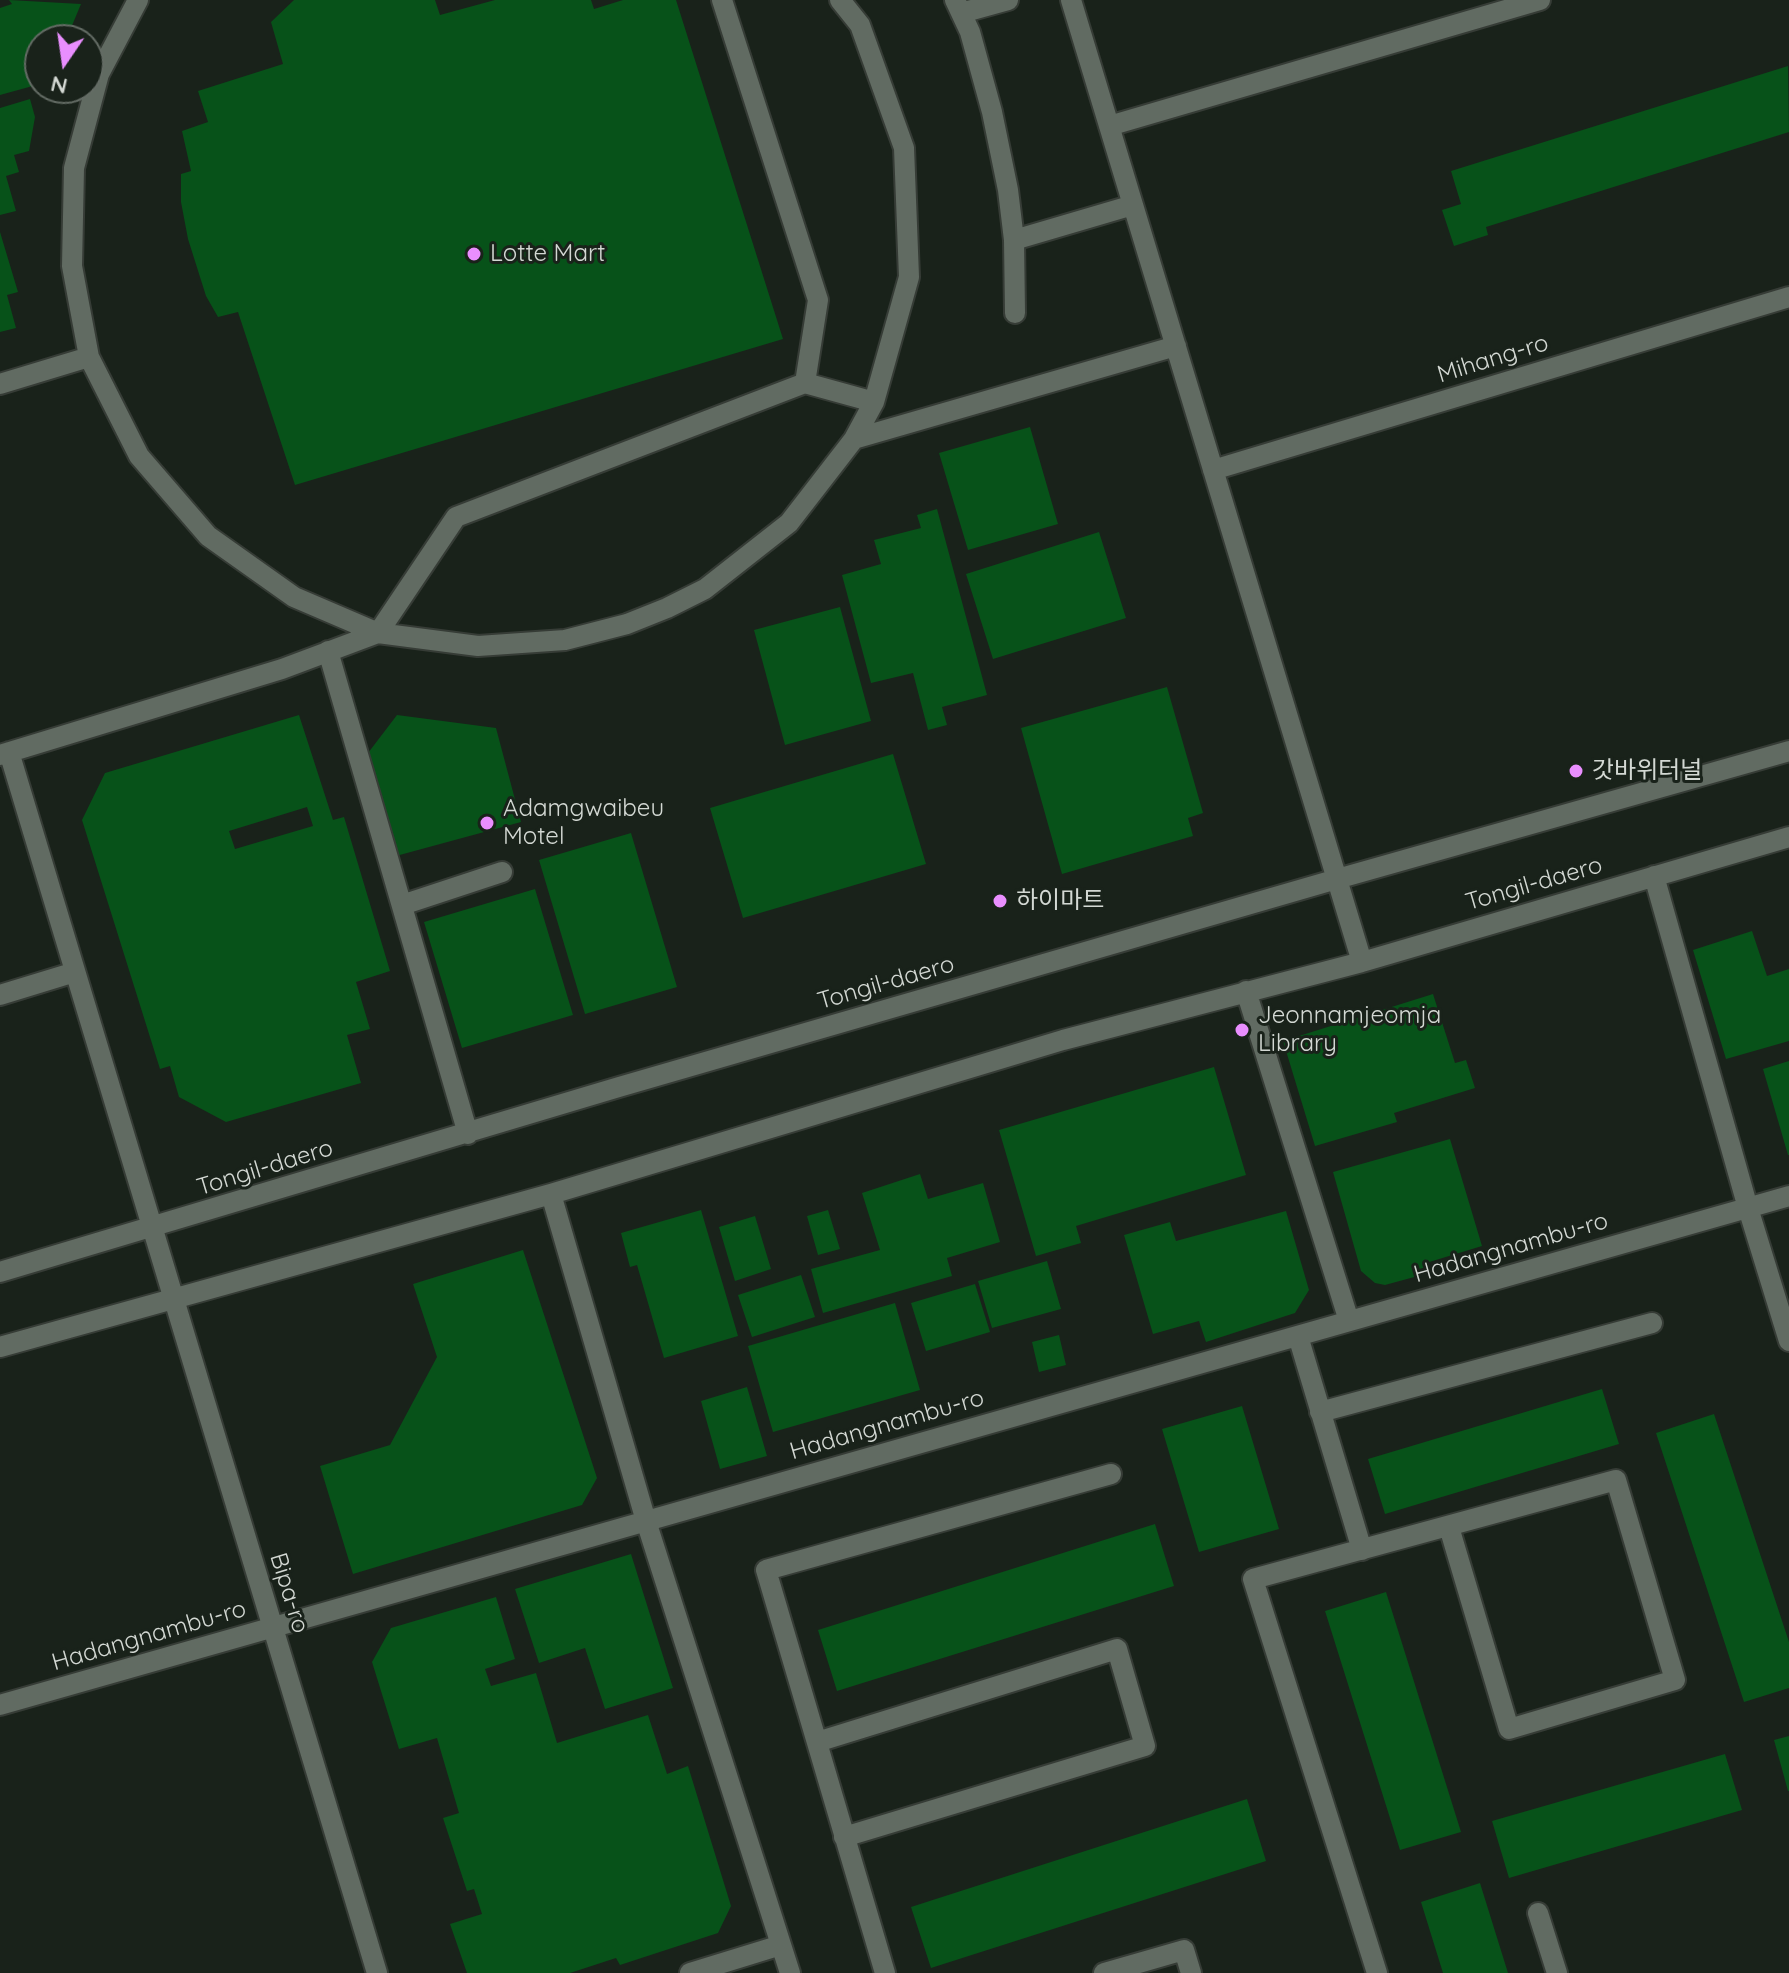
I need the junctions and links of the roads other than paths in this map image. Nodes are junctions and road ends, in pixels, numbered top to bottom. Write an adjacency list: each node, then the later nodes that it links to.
1 (138, 0): 14 (street)
2 (722, 0): 15 (street)
3 (840, 0): 17 (street)
4 (1008, 0): 7 (street)
5 (1071, 0): 8 (street)
6 (1540, 0): 8 (street)
7 (958, 6): 10 (street)
8 (1109, 126): 9 (street)
9 (1133, 205): 10 (street); 13 (street)
10 (1014, 240): 12 (street)
11 (1789, 297): 19 (street, Mihang-ro)
12 (1015, 313)
13 (1176, 346): 18 (street); 19 (street)
14 (89, 357): 16 (street); 20 (street)
15 (805, 383): 17 (street); 20 (street)
16 (0, 384)
17 (874, 402): 18 (street)
18 (854, 439): 20 (street)
19 (1213, 470): 27 (street)
20 (378, 633): 21 (street)
21 (328, 651): 23 (street); 28 (street)
22 (1789, 751): 27 (street, Tongil-daero)
23 (4, 753): 30 (street, Bipa-ro)
24 (1789, 837): 26 (street, Tongil-daero)
25 (502, 872): 28 (street)
26 (1654, 876): 29 (street, Tongil-daero); 36 (street)
27 (1337, 879): 29 (street); 33 (street, Tongil-daero)
28 (402, 905): 33 (street)
29 (1362, 962): 31 (street, Tongil-daero)
30 (75, 972): 32 (street); 37 (street, Bipa-ro)
31 (1246, 991): 34 (street, Tongil-daero); 40 (street)
32 (0, 995)
33 (468, 1134): 37 (street, Tongil-daero)
34 (551, 1194): 39 (street, Tongil-daero); 47 (street)
35 (1789, 1196): 36 (street, Hadangnambu-ro)
36 (1748, 1208): 40 (street, Hadangnambu-ro); 43 (street)
37 (151, 1229): 38 (street, Tongil-daero); 39 (street, Bipa-ro)
38 (0, 1272)
39 (172, 1298): 44 (street, Tongil-daero); 50 (street, Bipa-ro)
40 (1349, 1321): 42 (street, Hadangnambu-ro)
41 (1652, 1323): 45 (street)
42 (1298, 1336): 45 (street); 47 (street, Hadangnambu-ro)
43 (1789, 1341)
44 (0, 1347)
45 (1320, 1412): 49 (street)
46 (1111, 1474): 52 (street)
47 (646, 1521): 50 (street, Hadangnambu-ro); 55 (street)
48 (1449, 1527): 48 (street); 49 (street)
49 (1362, 1550): 62 (street)
50 (272, 1628): 51 (street, Hadangnambu-ro); 56 (street, Bipa-ro)
51 (0, 1705)
52 (817, 1742): 53 (street); 53 (street)
53 (844, 1837): 59 (street)
54 (1538, 1913): 63 (street)
55 (781, 1945): 57 (street); 58 (street)
56 (377, 1973)
57 (690, 1973)
58 (790, 1973)
59 (885, 1973)
60 (1104, 1973): 61 (street)
61 (1191, 1973)
62 (1377, 1973)
63 (1557, 1973)

